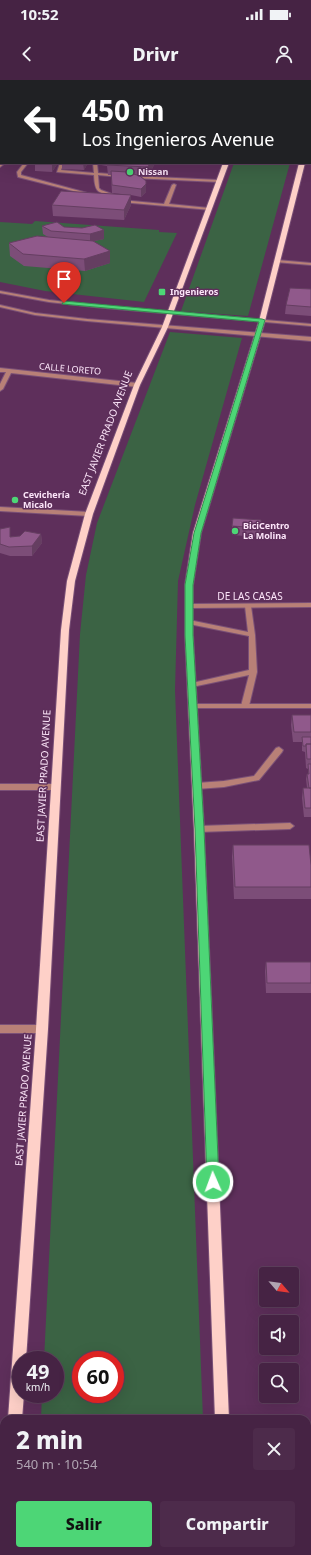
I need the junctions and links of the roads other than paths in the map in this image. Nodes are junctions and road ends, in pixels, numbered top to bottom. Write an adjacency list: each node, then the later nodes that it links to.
1 (148, 80): 2 (street)
2 (161, 80)
3 (25, 164): 11 (street)
4 (62, 164): 8 (street)
5 (95, 164): 8 (street)
6 (226, 164): 9 (main road, EAST JAVIER PRADO AVENUE)
7 (302, 164): 15 (main road)
8 (96, 175): 9 (street); 13 (street)
9 (219, 181): 14 (main road, EAST JAVIER PRADO AVENUE)
10 (174, 185): 13 (street)
11 (91, 195)
12 (98, 197): 13 (street)
13 (166, 204): 14 (street)
14 (210, 208): 19 (main road, EAST JAVIER PRADO AVENUE)
15 (277, 261): 16 (street); 20 (main road)
16 (311, 264)
17 (0, 292): 19 (street)
18 (0, 306): 22 (street)
19 (170, 313): 20 (street); 22 (main road, EAST JAVIER PRADO AVENUE)
20 (262, 320): 21 (street); 23 (main road)
21 (311, 325)
22 (165, 327): 23 (street); 27 (main road, EAST JAVIER PRADO AVENUE)
23 (258, 334): 24 (street); 31 (main road)
24 (311, 338)
25 (0, 370): 26 (street, CALLE LORETO)
26 (9, 372): 27 (street, CALLE LORETO); 28 (street)
27 (138, 385): 30 (main road, EAST JAVIER PRADO AVENUE)
28 (0, 389)
29 (0, 509): 30 (street)
30 (89, 514): 44 (main road, EAST JAVIER PRADO AVENUE)
31 (189, 606): 32 (street, DE LAS CASAS); 34 (main road)
32 (248, 606): 33 (street, DE LAS CASAS); 35 (street)
33 (311, 606)
34 (189, 622): 35 (street); 37 (main road)
35 (252, 635): 36 (street)
36 (253, 672): 37 (street); 39 (street)
37 (192, 685): 38 (main road)
38 (193, 706): 39 (street); 42 (main road)
39 (245, 706): 40 (street)
40 (311, 706)
41 (279, 750): 42 (street)
42 (197, 786): 46 (main road)
43 (0, 787): 44 (street)
44 (56, 787): 48 (main road, EAST JAVIER PRADO AVENUE)
45 (290, 826): 46 (street)
46 (199, 829): 50 (main road)
47 (0, 1029): 48 (street)
48 (42, 1029): 49 (main road, EAST JAVIER PRADO AVENUE)
49 (15, 1415)
50 (222, 1415)

